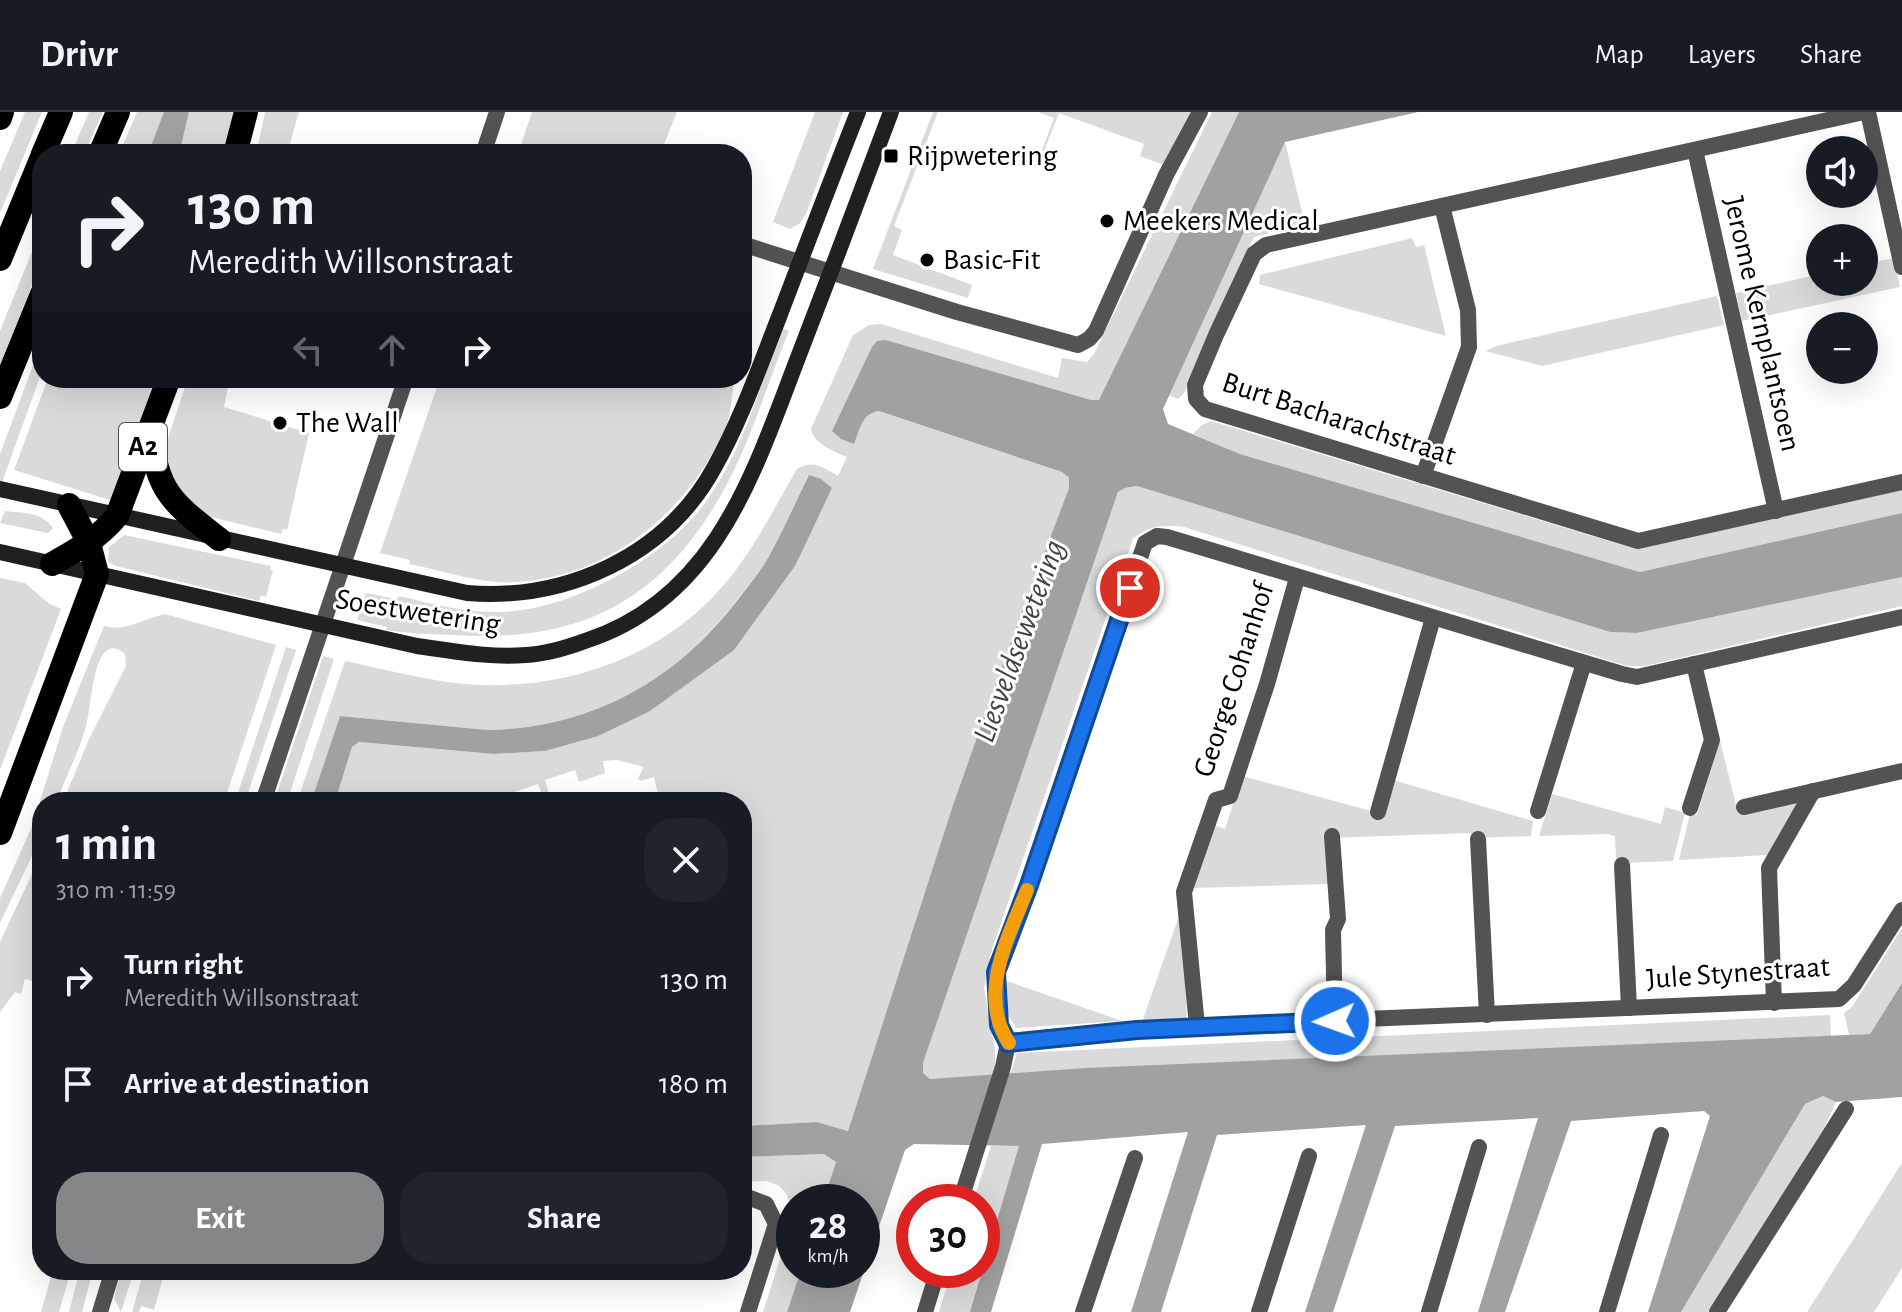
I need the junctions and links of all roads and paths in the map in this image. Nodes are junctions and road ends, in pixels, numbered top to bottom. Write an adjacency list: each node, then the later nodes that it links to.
1 (2, 112): 10 (highway)
2 (61, 112): 11 (highway)
3 (118, 112): 12 (highway)
4 (246, 112): 13 (highway)
5 (497, 112): 14 (street)
6 (858, 112): 20 (main road, Soestwetering)
7 (891, 112): 22 (main road, Soestwetering)
8 (1200, 112): 22 (street)
9 (1866, 112): 15 (street, Burt Bacharachstraat); 21 (street)
10 (0, 118)
11 (48, 144)
12 (104, 144)
13 (238, 144)
14 (486, 144)
15 (1695, 150): 17 (street, Burt Bacharachstraat); 34 (street, Jerome Kernplantsoen)
16 (32, 182): 19 (highway)
17 (1442, 206): 30 (street); 30 (street, Burt Bacharachstraat)
18 (752, 247): 20 (street)
19 (0, 259)
20 (800, 262): 22 (street); 24 (main road, Soestwetering)
21 (1902, 267)
22 (831, 272): 40 (main road, Soestwetering)
23 (32, 319): 28 (highway)
24 (752, 387)
25 (165, 388): 29 (highway, A2)
26 (403, 388): 48 (street)
27 (751, 388): 36 (main road, Soestwetering)
28 (0, 397)
29 (150, 431): 35 (highway, A2); 36 (highway, A2)
30 (1423, 476): 34 (street, Burt Bacharachstraat)
31 (1902, 482): 34 (street, Burt Bacharachstraat)
32 (6, 490): 33 (main road, Soestwetering)
33 (69, 505): 35 (main road, Soestwetering); 37 (highway)
34 (1776, 511)
35 (117, 516): 36 (main road, Soestwetering); 37 (highway, A2)
36 (219, 539)
37 (89, 543): 39 (highway, A2); 40 (highway)
38 (0, 552): 39 (main road, Soestwetering)
39 (52, 564): 40 (main road, Soestwetering)
40 (97, 574): 53 (highway)
41 (1297, 578): 43 (street); 62 (street, George Cohanhof); 63 (street)
42 (1902, 617): 45 (street)
43 (1433, 618): 44 (street); 52 (street)
44 (1584, 663): 45 (street); 51 (street)
45 (1694, 664): 50 (street)
46 (1902, 771): 47 (street)
47 (1813, 791): 49 (street); 58 (street)
48 (266, 792)
49 (1744, 807)
50 (1690, 808)
51 (1538, 811)
52 (1378, 812)
53 (0, 833)
54 (1332, 836): 61 (street)
55 (1478, 839): 60 (street)
56 (1622, 865): 59 (street, Jule Stynestraat)
57 (1902, 910): 58 (street, Jule Stynestraat)
58 (1774, 1003): 59 (street, Jule Stynestraat)
59 (1629, 1008): 60 (street, Jule Stynestraat)
60 (1487, 1015): 61 (street, Jule Stynestraat)
61 (1335, 1021): 62 (street, Jule Stynestraat)
62 (1197, 1026): 63 (street, Jule Stynestraat)
63 (1008, 1043): 69 (street)
64 (1846, 1109): 80 (street)
65 (1661, 1135): 79 (street)
66 (1479, 1147): 78 (street)
67 (1309, 1156): 77 (street)
68 (1135, 1158): 76 (street)
69 (966, 1184)
70 (752, 1199): 74 (street)
71 (110, 1280): 73 (street)
72 (932, 1288): 75 (street)
73 (100, 1312)
74 (748, 1312)
75 (925, 1312)
76 (1083, 1312)
77 (1259, 1312)
78 (1429, 1312)
79 (1607, 1312)
80 (1717, 1312)

